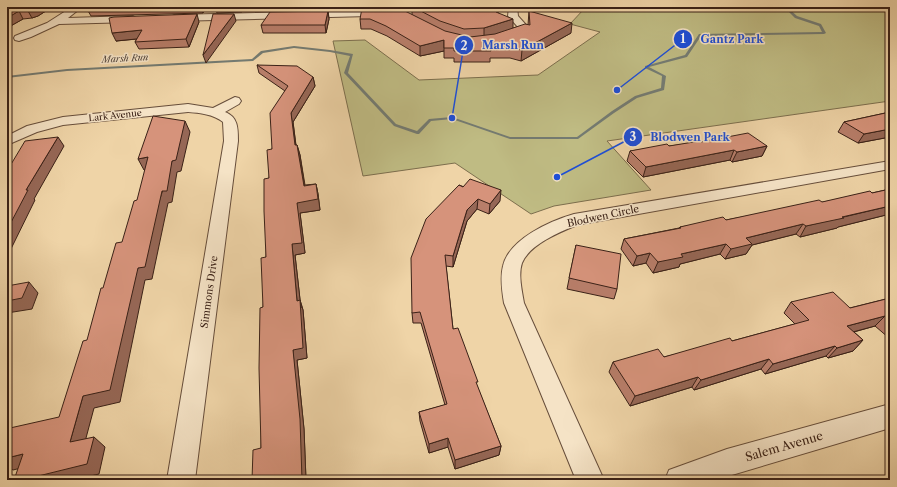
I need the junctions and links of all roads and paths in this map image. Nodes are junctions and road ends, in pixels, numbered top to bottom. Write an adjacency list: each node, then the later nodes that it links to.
1 (78, 7): 6 (street)
2 (513, 7): 8 (street)
3 (398, 10): 5 (street)
4 (140, 19): 6 (street)
5 (163, 19)
6 (57, 21): 7 (street)
7 (19, 38)
8 (495, 40)
9 (235, 101): 10 (street)
10 (215, 112): 11 (street, Lark Avenue); 14 (street, Simmons Drive)
11 (10, 137)
12 (890, 165): 15 (street, Blodwen Circle)
13 (890, 416): 16 (street, Salem Avenue)
14 (181, 480)
15 (590, 480)
16 (679, 480)

